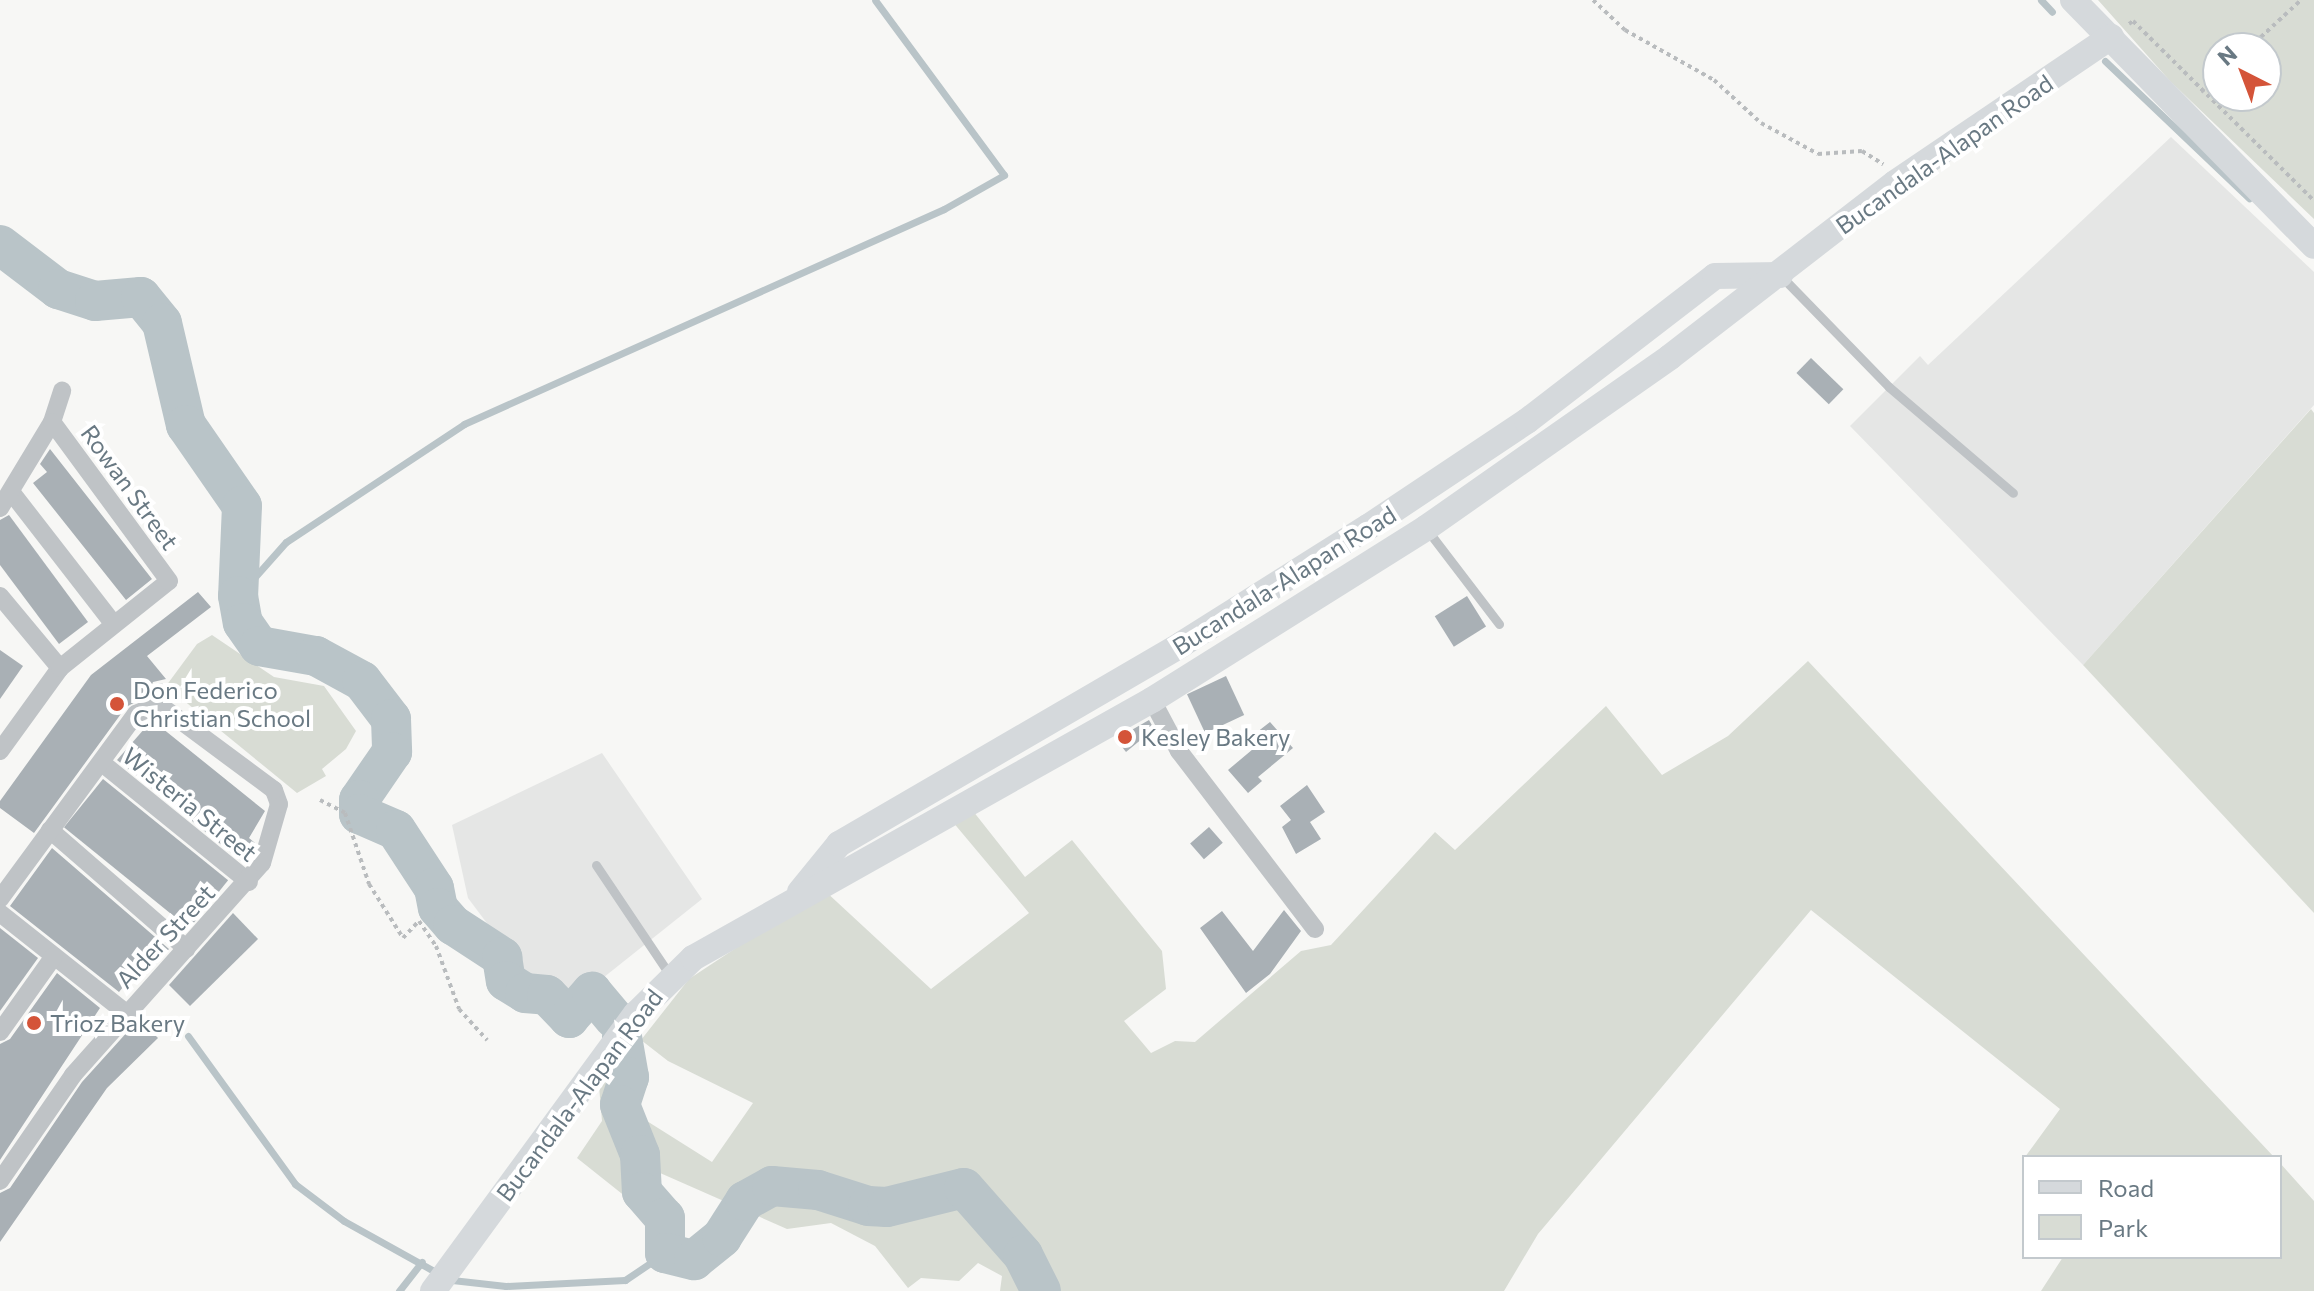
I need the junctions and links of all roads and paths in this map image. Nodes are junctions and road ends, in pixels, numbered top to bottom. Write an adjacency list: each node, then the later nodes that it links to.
1 (1593, 0): 7 (path)
2 (2073, 0): 5 (main road)
3 (2301, 0): 4 (path)
4 (2266, 32)
5 (2111, 37): 6 (path); 7 (main road, Bucandala-Alapan Road); 9 (main road)
6 (2201, 92): 8 (path)
7 (1895, 183): 10 (main road, Bucandala-Alapan Road)
8 (2314, 201)
9 (2314, 246)
10 (1780, 275): 14 (lane); 16 (main road, Bucandala-Alapan Road); 28 (main road, Bucandala-Alapan Road)
11 (62, 391): 12 (street)
12 (52, 422): 13 (street); 18 (street, Rowan Street)
13 (12, 493): 15 (street); 18 (street)
14 (2013, 493)
15 (0, 508)
16 (1426, 528): 19 (lane); 21 (main road, Bucandala-Alapan Road)
17 (2, 605): 20 (street)
18 (113, 623): 20 (street)
19 (1499, 624)
20 (60, 668): 22 (street)
21 (1152, 700): 28 (main road, Bucandala-Alapan Road); 31 (street)
22 (0, 751)
23 (102, 763): 25 (street); 27 (street, Wisteria Street); 27 (street, Alder Street)
24 (320, 800): 37 (path)
25 (50, 830): 29 (street); 32 (street)
26 (596, 865): 34 (lane)
27 (249, 882): 32 (street, Alder Street)
28 (799, 898): 34 (main road, Bucandala-Alapan Road)
29 (0, 899)
30 (0, 913): 33 (street)
31 (1315, 929)
32 (187, 949): 35 (street, Alder Street)
33 (54, 956): 35 (street); 36 (street)
34 (670, 975): 39 (main road, Bucandala-Alapan Road)
35 (126, 1013): 38 (street, Alder Street)
36 (0, 1032)
37 (487, 1040)
38 (0, 1181)
39 (433, 1291)

